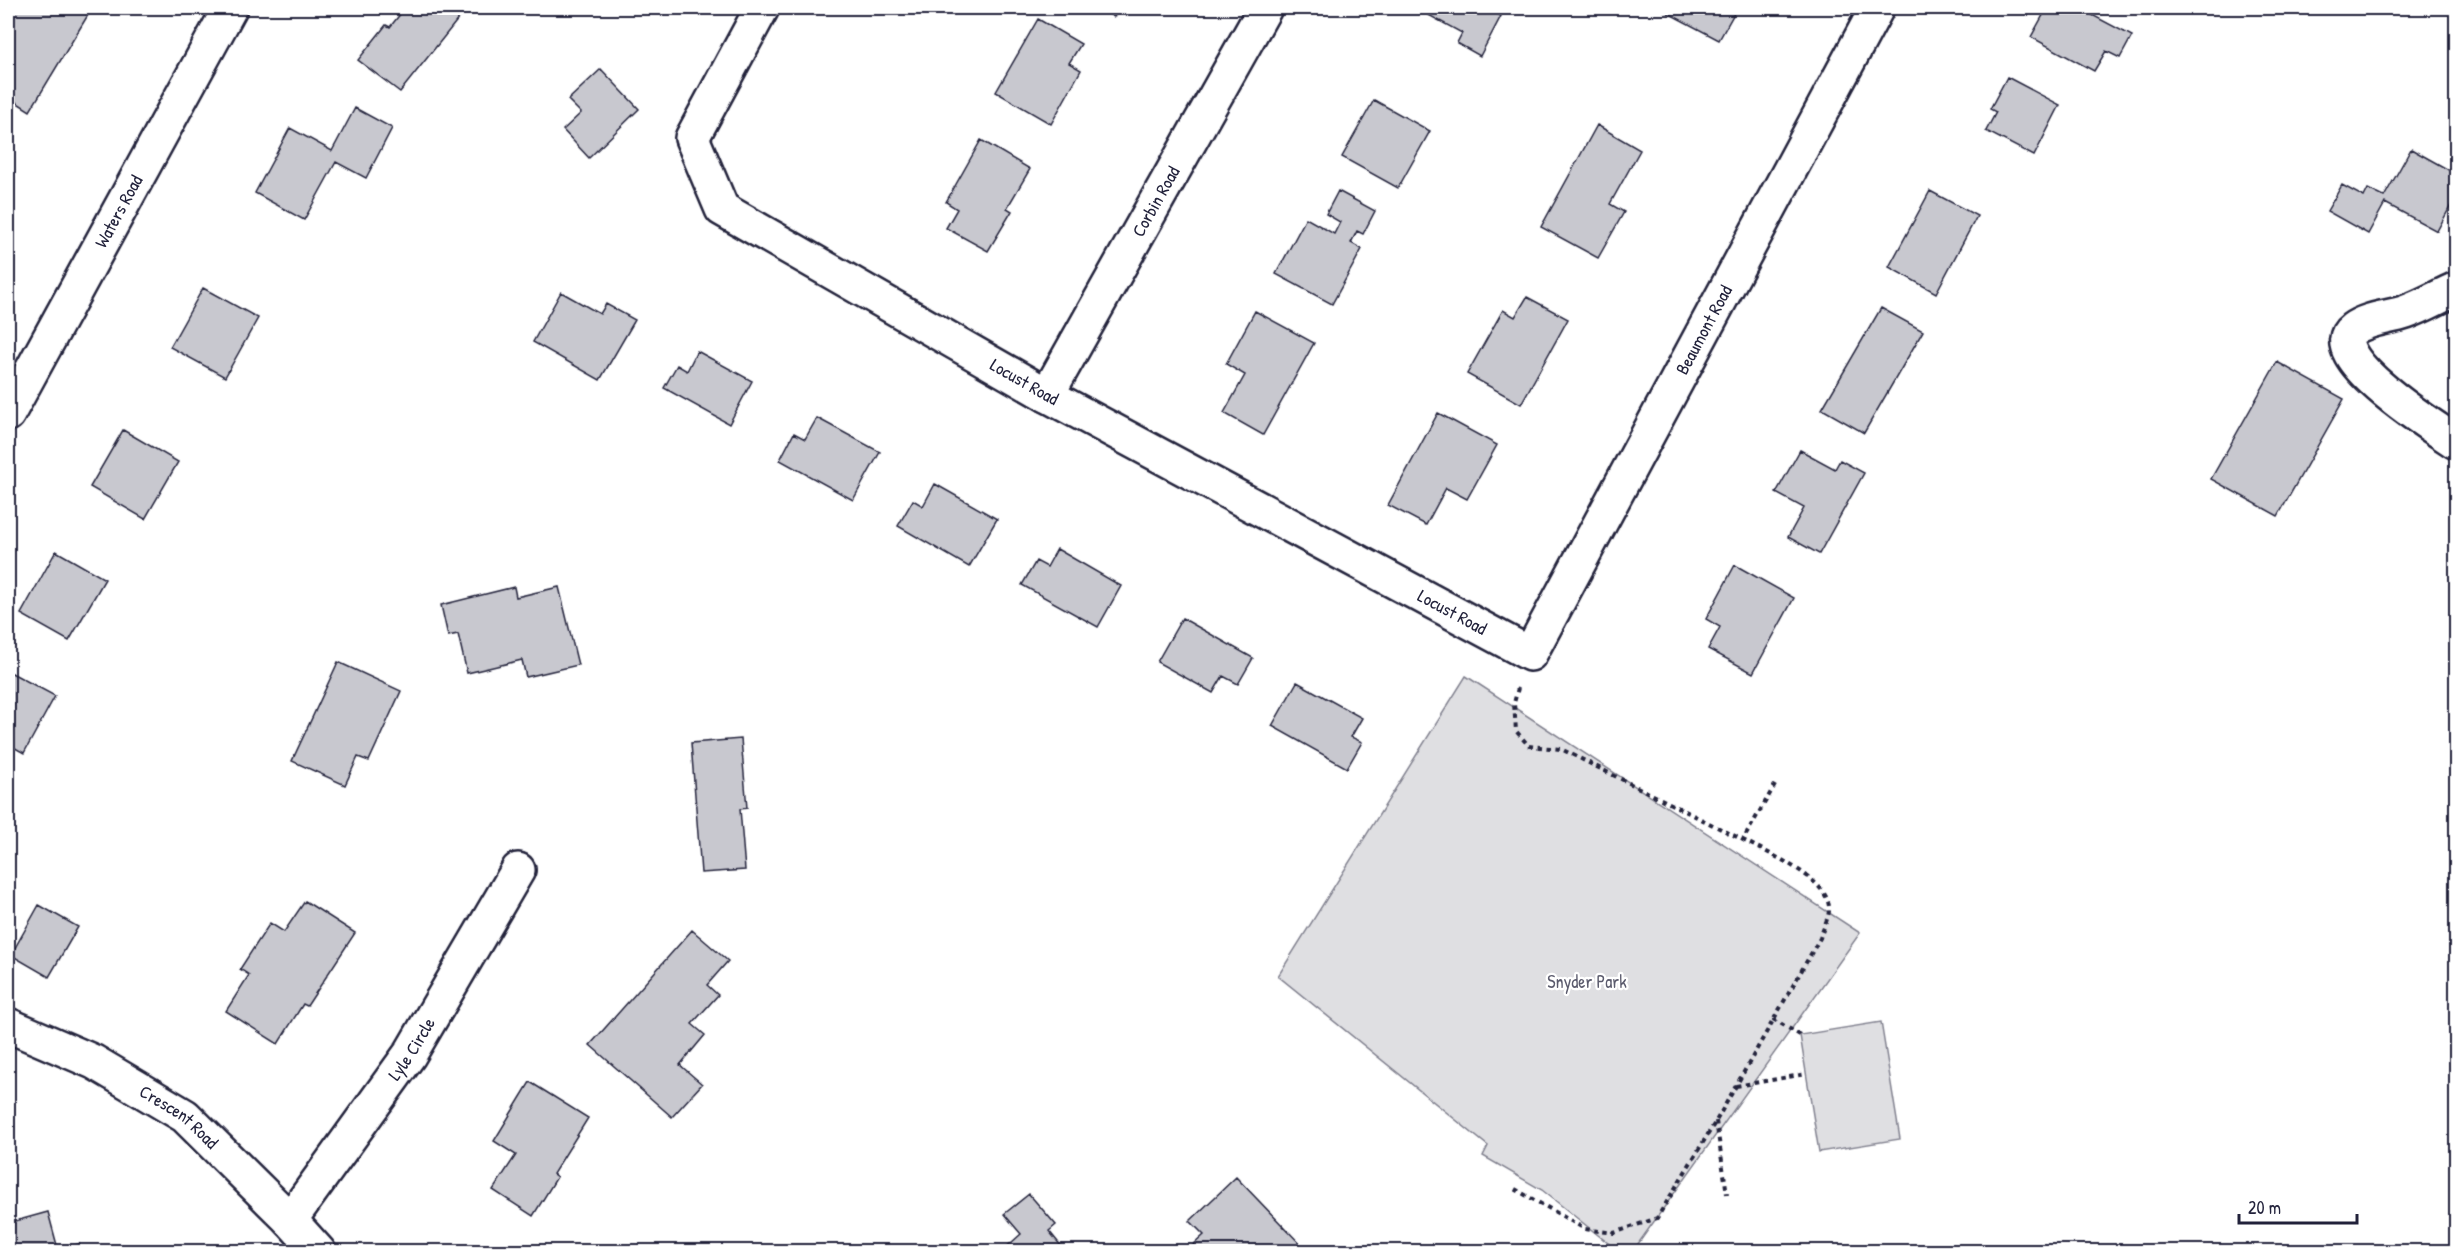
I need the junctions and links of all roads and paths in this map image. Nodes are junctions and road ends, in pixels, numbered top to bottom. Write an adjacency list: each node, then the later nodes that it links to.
1 (230, 8): 7 (street, Waters Road)
2 (762, 8): 6 (street, Locust Road)
3 (1266, 8): 6 (street, Corbin Road)
4 (1877, 8): 9 (street, Beaumont Road)
5 (2457, 289): 8 (street)
6 (1047, 395): 9 (street, Locust Road)
7 (8, 414)
8 (2457, 442)
9 (1530, 654): 11 (path)
10 (1775, 784): 11 (path)
11 (1743, 840): 13 (path)
12 (518, 870): 21 (street, Lyle Circle)
13 (1773, 1019): 15 (path); 17 (path)
14 (8, 1024): 21 (street, Crescent Road)
15 (1800, 1035)
16 (1806, 1074): 17 (path)
17 (1736, 1086): 18 (path)
18 (1716, 1121): 19 (path); 20 (path)
19 (1515, 1189)
20 (1727, 1194)
21 (290, 1220): 22 (street, Crescent Road)
22 (319, 1251)

